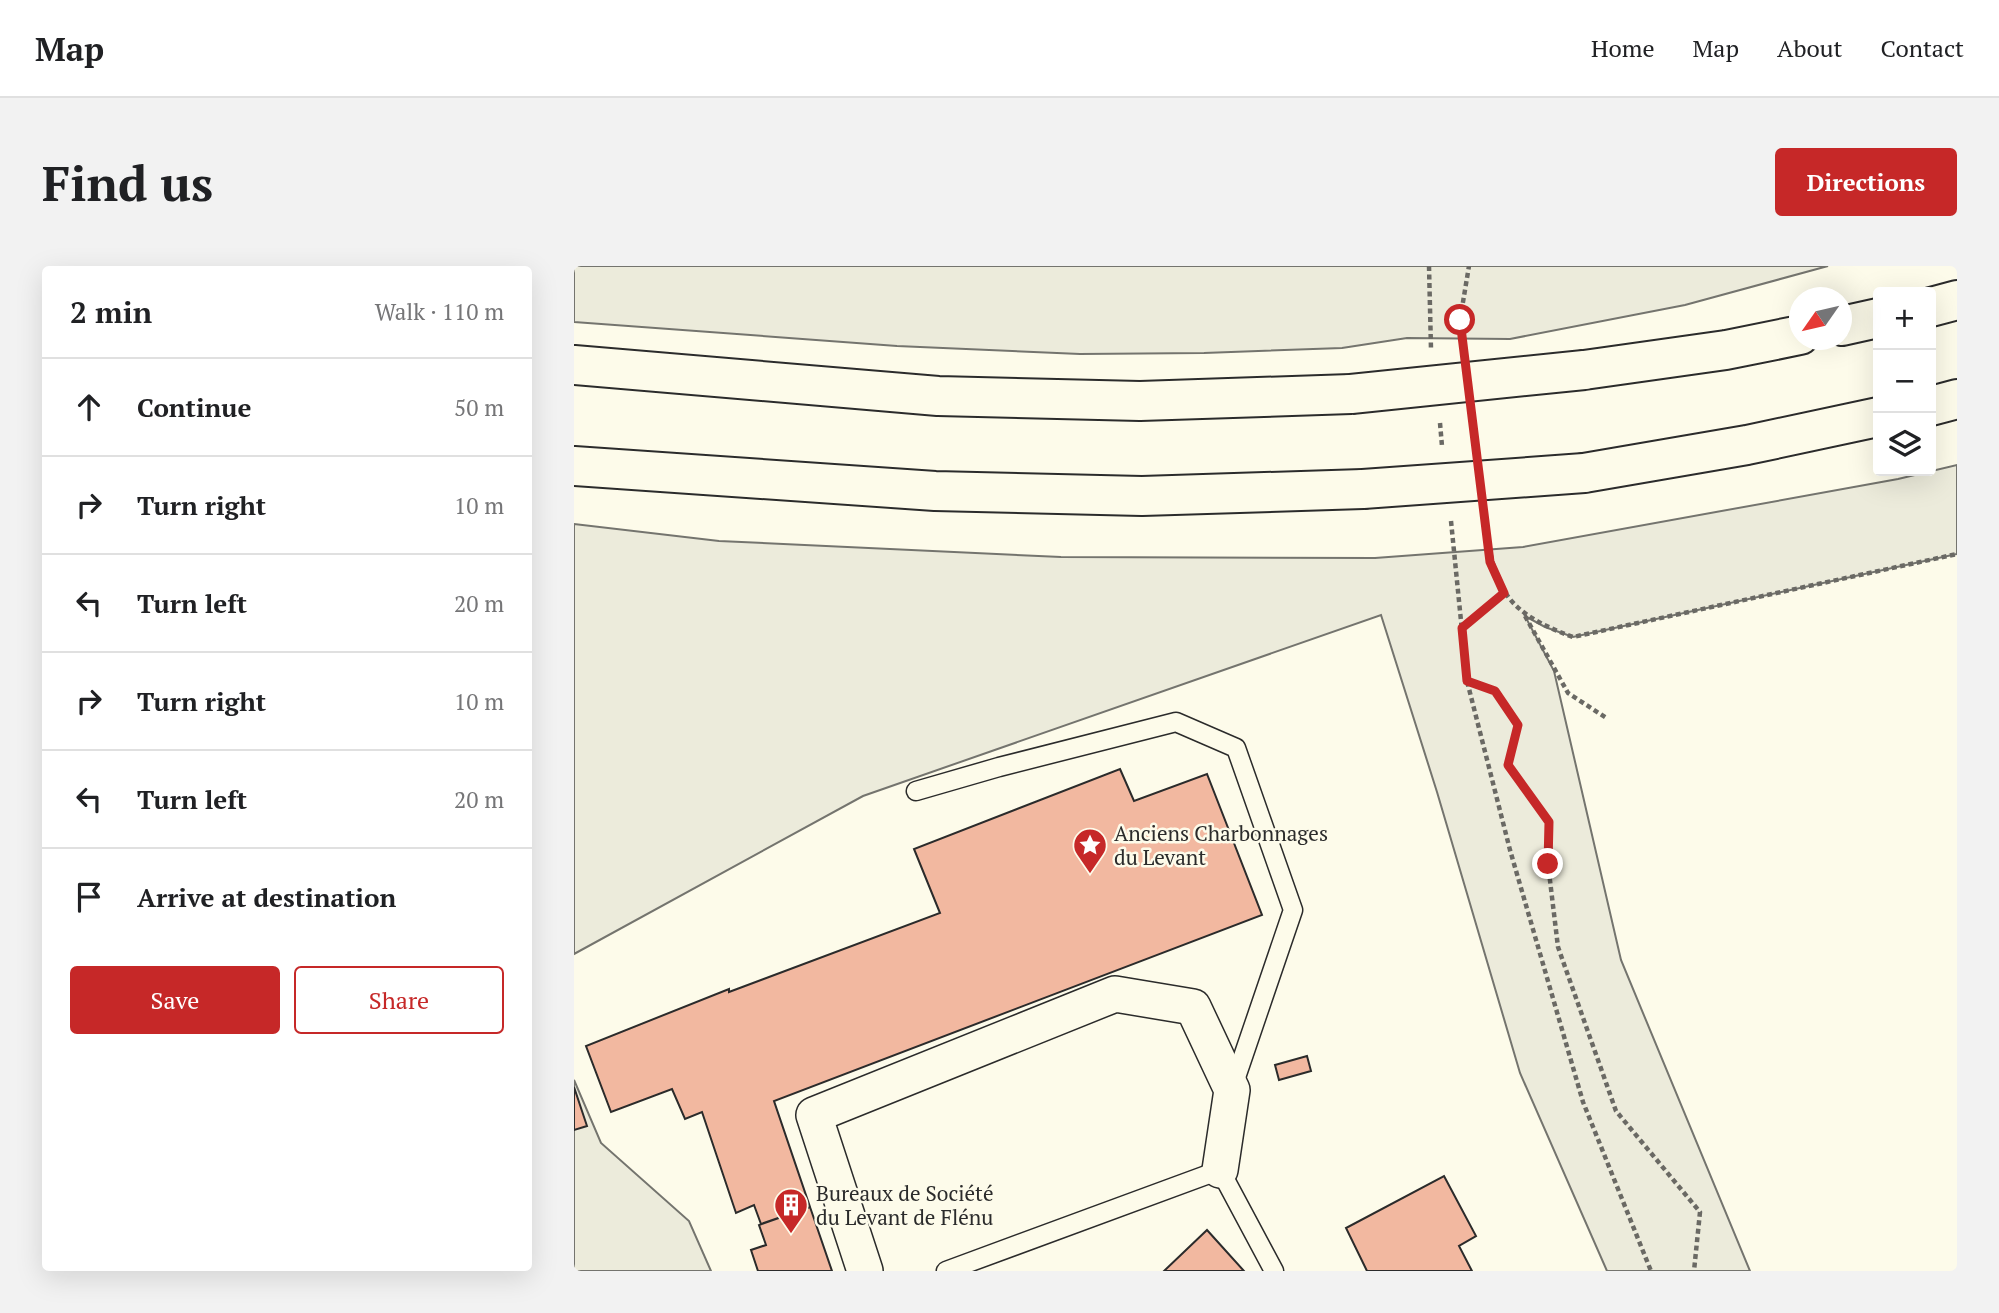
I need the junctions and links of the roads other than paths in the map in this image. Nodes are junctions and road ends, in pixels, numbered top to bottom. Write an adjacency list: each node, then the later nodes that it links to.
1 (1957, 299): 2 (highway)
2 (1936, 305)
3 (1873, 319): 4 (highway)
4 (1852, 324)
5 (1789, 337): 6 (highway, bridge)
6 (574, 365)
7 (1957, 399): 8 (highway)
8 (1936, 405)
9 (1873, 418): 10 (highway, bridge)
10 (574, 466)
11 (916, 791): 12 (lane)
12 (1232, 1090): 13 (street); 14 (street)
13 (1220, 1170): 15 (lane); 16 (lane)
14 (865, 1271)
15 (946, 1271)
16 (1274, 1271)

